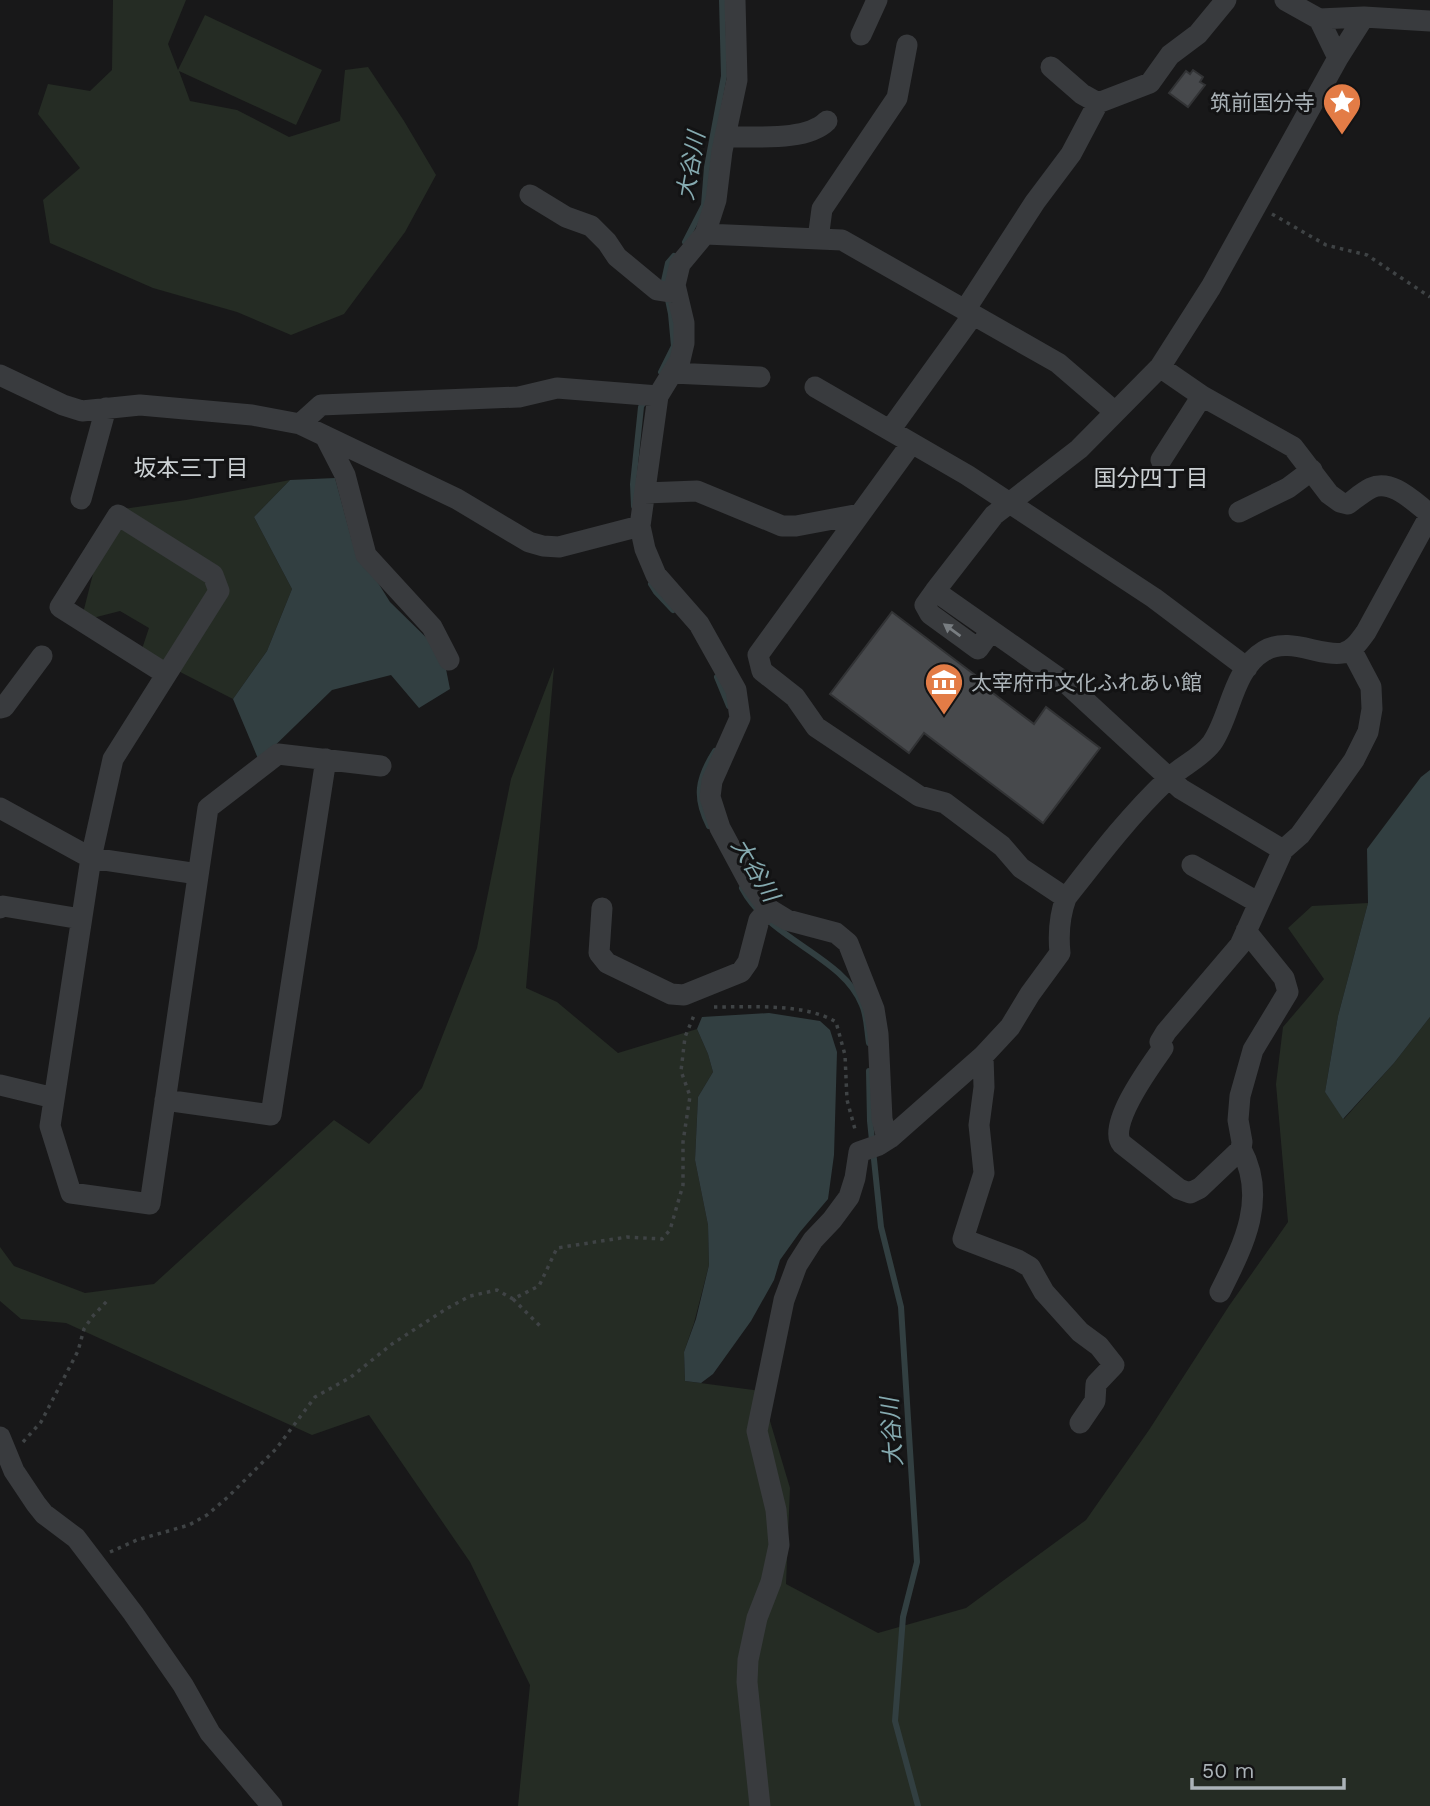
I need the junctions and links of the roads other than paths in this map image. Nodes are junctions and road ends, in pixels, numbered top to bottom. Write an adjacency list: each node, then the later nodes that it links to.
1 (735, 0): 14 (street)
2 (1226, 0): 12 (street)
3 (1285, 0): 6 (street)
4 (869, 2): 8 (street)
5 (1364, 17): 6 (street); 7 (street); 10 (street)
6 (1319, 19): 10 (street)
7 (1430, 21)
8 (861, 35)
9 (907, 45): 17 (street)
10 (1338, 58): 20 (street)
11 (1051, 67): 12 (street)
12 (1098, 103): 19 (street)
13 (827, 121): 14 (street)
14 (725, 137): 16 (street)
15 (530, 195): 18 (street)
16 (705, 234): 17 (street); 18 (street)
17 (818, 239): 19 (street)
18 (676, 293): 21 (street)
19 (969, 313): 28 (street); 30 (street)
20 (1160, 367): 26 (street); 28 (street)
21 (672, 373): 23 (street); 25 (street)
22 (0, 375): 27 (street)
23 (760, 377)
24 (815, 387): 30 (street)
25 (658, 396): 29 (street); 35 (street)
26 (1202, 396): 33 (street); 34 (street)
27 (106, 408): 29 (street); 36 (street)
28 (1115, 412): 37 (street)
29 (300, 424): 31 (street)
30 (890, 430): 32 (street)
31 (325, 436): 41 (street); 44 (street)
32 (911, 444): 37 (street); 39 (street)
33 (1161, 460)
34 (1312, 470): 38 (street); 40 (street)
35 (645, 493): 39 (street); 41 (street)
36 (81, 499)
37 (1007, 503): 45 (street); 52 (street)
38 (1239, 512)
39 (860, 514): 46 (street)
40 (1430, 514): 42 (street)
41 (640, 526): 48 (street)
42 (1351, 649): 45 (street); 54 (street)
43 (42, 656): 49 (street)
44 (449, 660)
45 (1247, 668): 52 (street)
46 (762, 671): 48 (street); 58 (street)
47 (166, 674): 47 (street); 55 (street)
48 (736, 690): 62 (street)
49 (0, 708)
50 (326, 759): 51 (street); 57 (street); 68 (street)
51 (381, 766)
52 (1169, 778): 54 (street); 58 (street)
53 (0, 808): 55 (street)
54 (1283, 850): 59 (street)
55 (91, 858): 57 (street); 63 (street)
56 (1192, 865): 59 (street)
57 (198, 874): 68 (street)
58 (1066, 898): 65 (street)
59 (1259, 903): 64 (street)
60 (0, 908): 63 (street)
61 (602, 908): 62 (street)
62 (769, 909): 69 (street)
63 (81, 919): 67 (street)
64 (1246, 931): 70 (street); 70 (street)
65 (983, 1056): 69 (street); 72 (street)
66 (0, 1085): 67 (street)
67 (54, 1098): 68 (street)
68 (165, 1100)
69 (890, 1138): 75 (street)
70 (1241, 1149): 71 (street)
71 (1220, 1292)
72 (1080, 1423)
73 (3, 1444): 74 (street)
74 (272, 1806)
75 (760, 1806)

